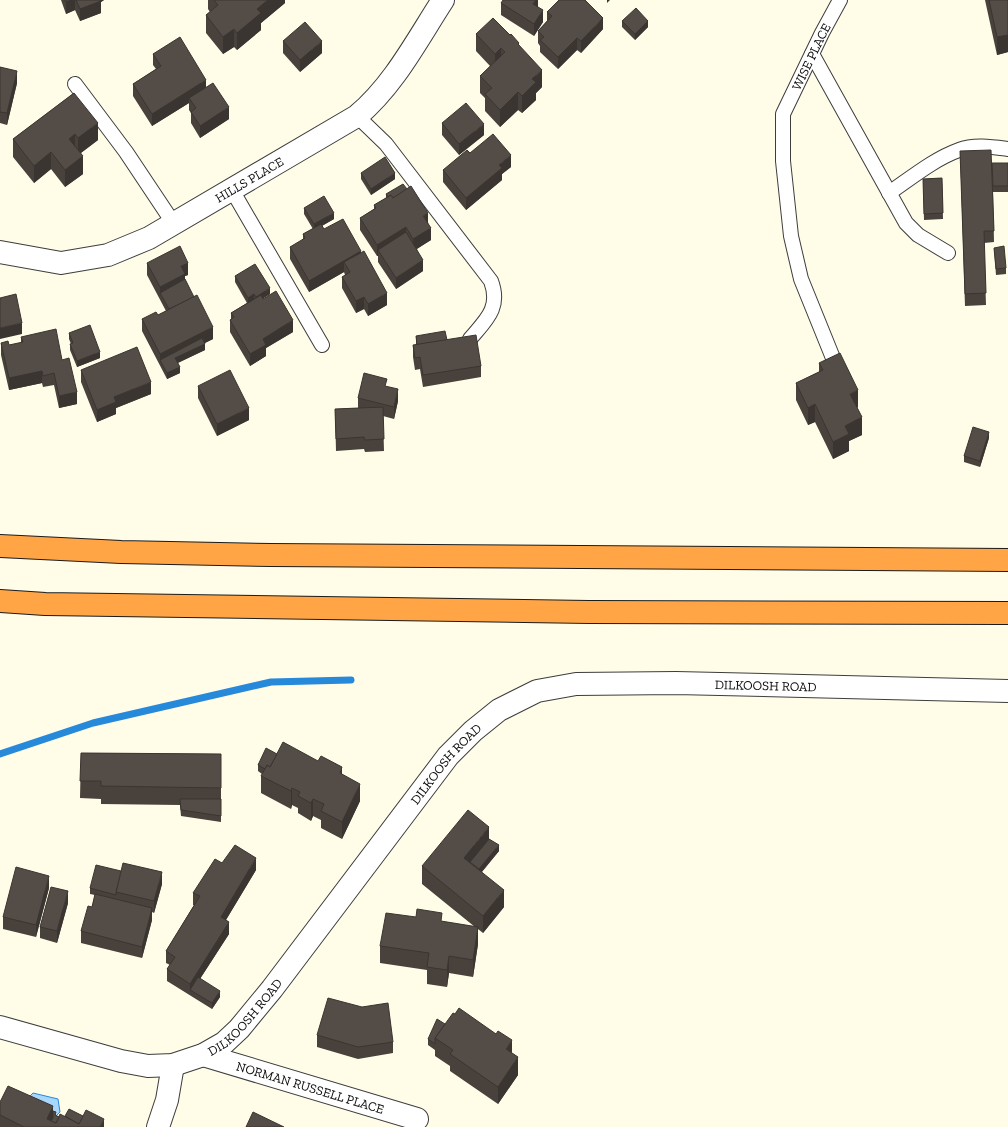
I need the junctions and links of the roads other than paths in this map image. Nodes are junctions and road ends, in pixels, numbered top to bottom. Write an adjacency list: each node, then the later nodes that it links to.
1 (443, 0): 5 (street, HILLS PLACE)
2 (840, 0): 3 (lane, WISE PLACE)
3 (812, 54): 8 (lane); 14 (lane, WISE PLACE)
4 (75, 84): 9 (lane)
5 (357, 116): 7 (street, HILLS PLACE); 12 (lane)
6 (1008, 150): 8 (lane)
7 (232, 190): 9 (street, HILLS PLACE); 13 (lane)
8 (889, 193): 11 (lane)
9 (174, 224): 10 (street, HILLS PLACE)
10 (0, 252)
11 (948, 253)
12 (470, 339)
13 (322, 345)
14 (835, 363)
15 (0, 546): 16 (highway)
16 (1008, 560)
17 (0, 601): 18 (highway)
18 (1008, 614)
19 (1008, 691): 21 (street, DILKOOSH ROAD)
20 (0, 1027): 22 (street, DILKOOSH ROAD)
21 (203, 1055): 22 (street, DILKOOSH ROAD); 23 (street, NORMAN RUSSELL PLACE)
22 (172, 1065): 24 (street)
23 (417, 1119)
24 (158, 1127)

